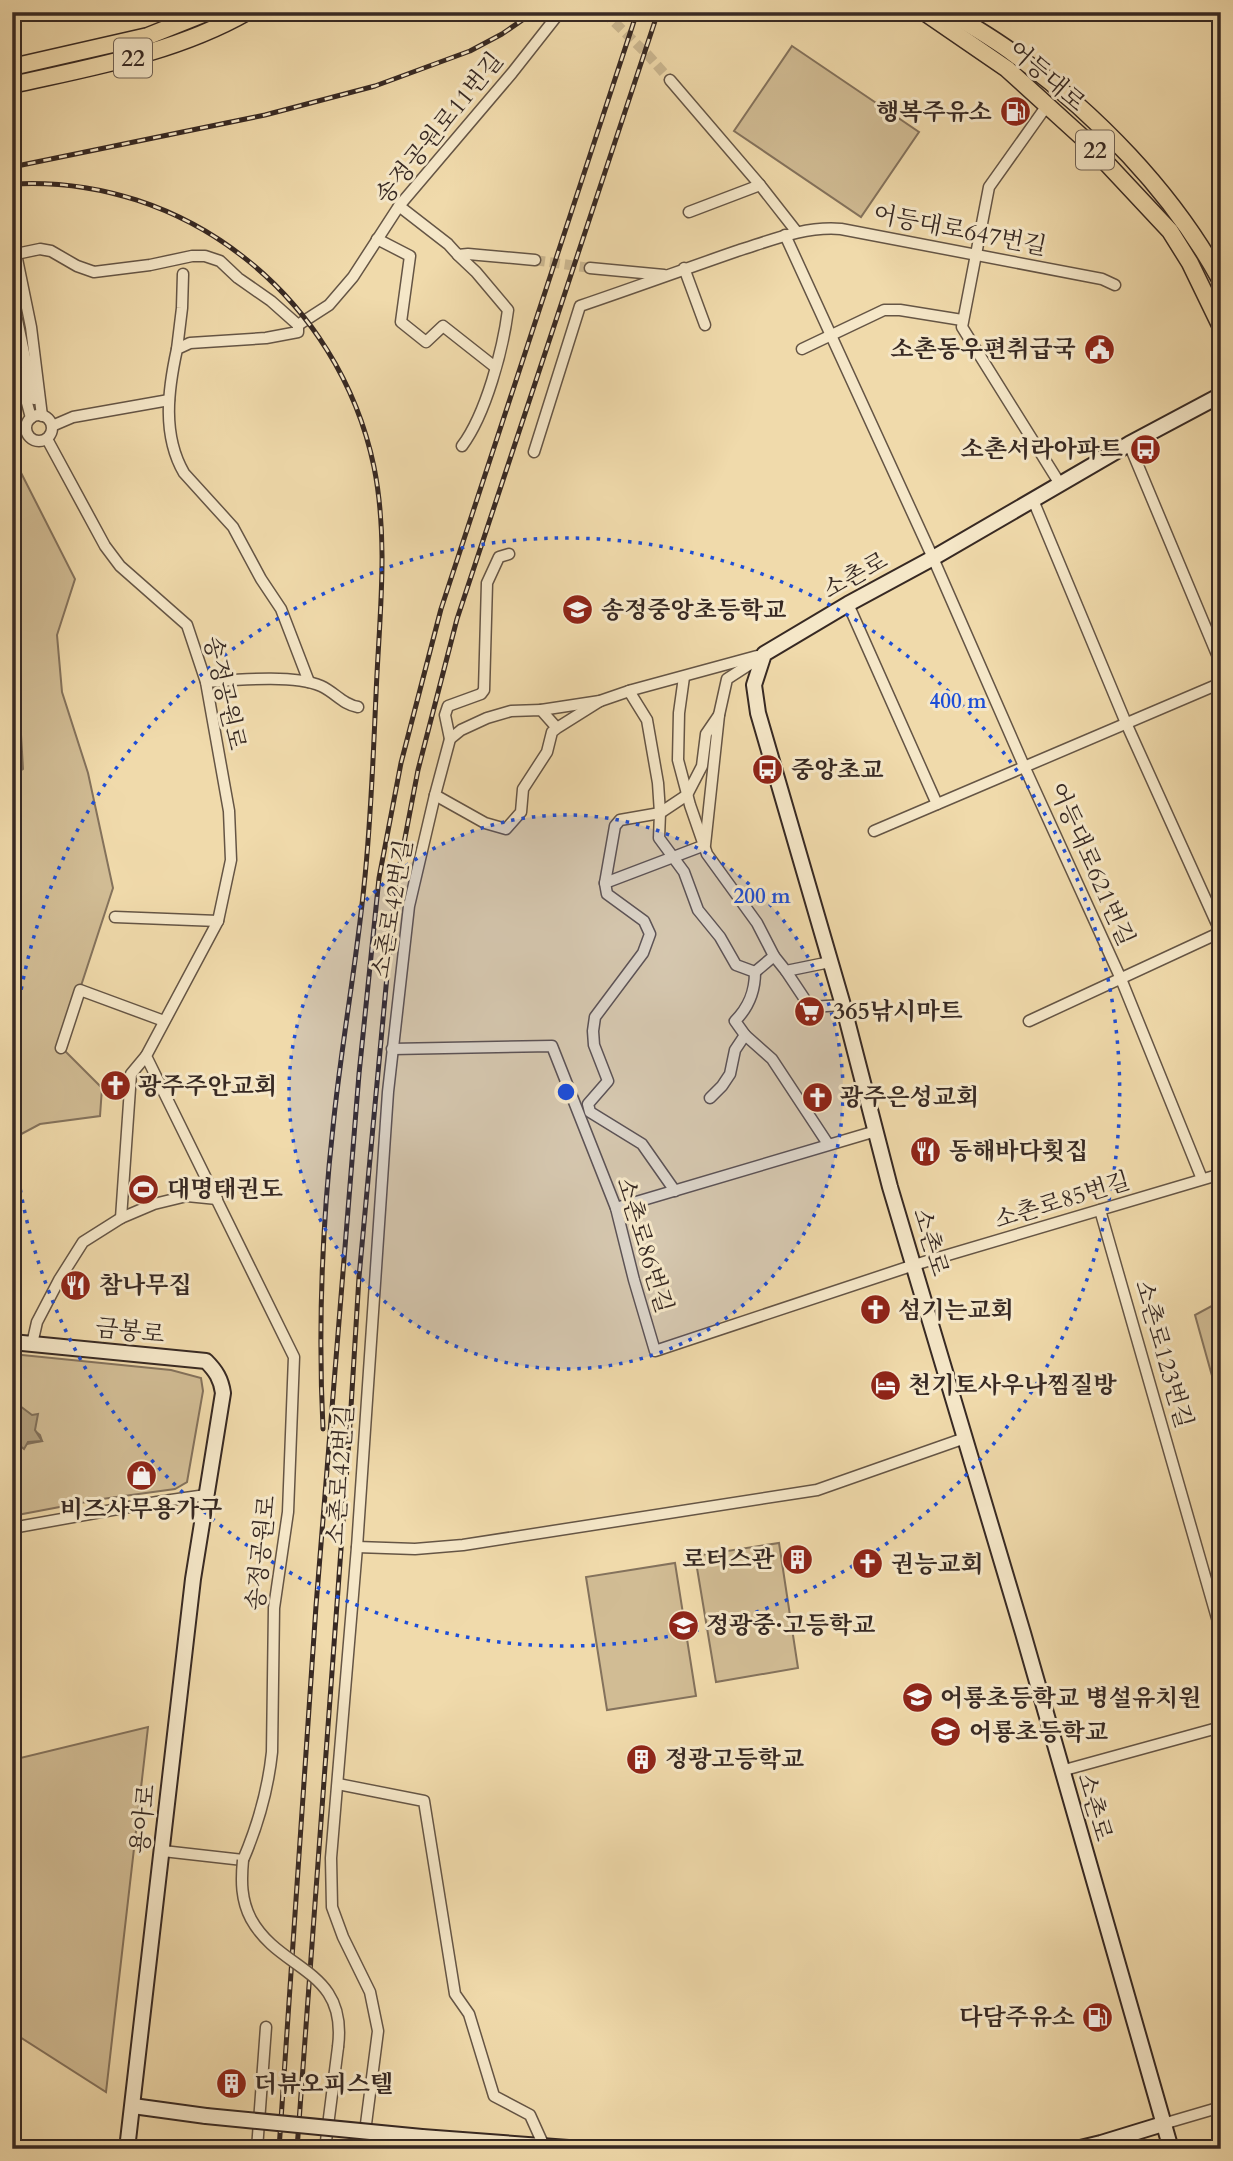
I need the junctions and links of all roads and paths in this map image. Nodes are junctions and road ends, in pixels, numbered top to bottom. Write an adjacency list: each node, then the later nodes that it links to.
1 (208, 12): 6 (main road, 22)
2 (247, 12): 8 (main road, 22)
3 (560, 12): 11 (street, 송정공원로11번길)
4 (924, 12): 9 (main road, 어등대로 / 22)
5 (950, 12): 24 (main road, 어등대로 / 22)
6 (12, 67)
7 (670, 80): 10 (street)
8 (12, 85)
9 (1048, 104): 17 (street); 30 (main road, 어등대로 / 22)
10 (760, 185): 12 (street); 13 (street)
11 (399, 206): 15 (street, 송정공원로11번길); 18 (street)
12 (689, 212)
13 (796, 231): 14 (street, 어등대로647번길); 17 (street, 어등대로647번길)
14 (785, 235): 21 (street, 어등대로647번길); 31 (street)
15 (377, 239): 28 (street, 송정공원로11번길); 35 (street, 송정공원로11번길)
16 (14, 251): 28 (street); 38 (street)
17 (975, 254): 25 (street, 어등대로647번길); 27 (street)
18 (458, 255): 19 (street); 35 (street)
19 (535, 260)
20 (590, 268): 23 (street, 어등대로647번길)
21 (684, 268): 23 (street, 어등대로647번길); 29 (street)
22 (183, 274): 33 (street)
23 (668, 275): 43 (street, 어등대로647번길)
24 (1221, 281)
25 (1115, 285)
26 (17, 320): 38 (street)
27 (962, 320): 31 (street); 44 (street)
28 (298, 325): 33 (street, 송정공원로11번길)
29 (705, 326)
30 (1221, 327)
31 (830, 335): 34 (street); 47 (street)
32 (12, 346): 38 (street)
33 (177, 349): 37 (street)
34 (802, 349)
35 (495, 367): 42 (street)
36 (1221, 395): 41 (street, 소촌로)
37 (169, 400): 39 (street); 53 (street)
38 (37, 416): 39 (street); 40 (street)
39 (52, 426): 40 (street)
40 (47, 439): 52 (street, 송정공원로)
41 (1129, 444): 44 (street, 소촌로); 50 (street)
42 (462, 446)
43 (534, 452)
44 (1060, 484): 45 (street, 소촌로)
45 (1033, 500): 47 (street, 소촌로); 60 (street)
46 (509, 554): 62 (street, 소촌로42번길)
47 (933, 558): 48 (street, 소촌로); 63 (street)
48 (848, 604): 49 (street, 소촌로); 66 (street)
49 (765, 654): 51 (street); 59 (street); 76 (street, 소촌로)
50 (1221, 664)
51 (684, 677): 55 (street); 65 (street)
52 (206, 682): 53 (street); 73 (street, 송정공원로)
53 (310, 682): 57 (street)
54 (1221, 683): 60 (street, 어등대로621번길)
55 (629, 691): 56 (street); 67 (street)
56 (600, 701): 58 (street); 61 (street)
57 (358, 707)
58 (541, 710): 61 (street); 62 (street)
59 (719, 715): 65 (street); 69 (street)
60 (1126, 723): 63 (street, 어등대로621번길); 74 (street)
61 (557, 728): 64 (street)
62 (450, 738): 64 (street, 소촌로42번길)
63 (1024, 766): 66 (street, 어등대로621번길); 79 (street, 어등대로621번길)
64 (435, 795): 85 (street, 소촌로42번길)
65 (687, 795): 67 (street); 69 (street)
66 (937, 804): 68 (street, 어등대로621번길)
67 (660, 813): 70 (street); 71 (street)
68 (874, 831)
69 (705, 845): 70 (street); 75 (street)
70 (672, 857): 71 (street); 78 (street)
71 (605, 883): 92 (street)
72 (115, 917): 73 (street)
73 (218, 921): 81 (street, 송정공원로)
74 (1221, 932): 79 (street)
75 (774, 957): 77 (street); 78 (street)
76 (830, 962): 77 (street); 80 (street, 소촌로)
77 (786, 971): 80 (street)
78 (755, 972): 83 (street)
79 (1121, 979): 82 (street); 91 (street, 어등대로621번길)
80 (843, 1005): 88 (street, 소촌로)
81 (164, 1021): 84 (street); 86 (street, 송정공원로)
82 (1029, 1021)
83 (745, 1035): 87 (street); 89 (street)
84 (61, 1048)
85 (392, 1049): 94 (street, 소촌로86번길); 104 (street, 소촌로42번길)
86 (146, 1056): 93 (street, 송정공원로); 96 (street, 송정공원로)
87 (710, 1098)
88 (876, 1131): 89 (street); 97 (street, 소촌로)
89 (828, 1144): 92 (street)
90 (1221, 1174): 91 (street, 소촌로85번길)
91 (1202, 1179): 95 (street, 소촌로85번길)
92 (675, 1191): 94 (street)
93 (217, 1199): 96 (street); 110 (street, 송정공원로)
94 (616, 1208): 97 (street, 소촌로86번길)
95 (1100, 1210): 97 (street, 소촌로85번길); 105 (street, 소촌로123번길)
96 (121, 1218): 99 (street)
97 (914, 1265): 101 (street, 소촌로)
98 (12, 1342): 99 (street, 금봉로)
99 (32, 1344): 100 (street, 금봉로)
100 (223, 1392): 102 (street, 용아로)
101 (965, 1438): 104 (street); 107 (street, 소촌로)
102 (206, 1495): 103 (street); 109 (street, 용아로)
103 (12, 1528)
104 (357, 1547): 108 (street, 소촌로42번길)
105 (1221, 1632)
106 (1221, 1727): 107 (street)
107 (1061, 1771): 114 (street, 소촌로)
108 (338, 1784): 116 (street); 120 (street, 소촌로42번길)
109 (163, 1851): 110 (street); 112 (street, 용아로)
110 (243, 1860): 119 (street, 송정공원로, bridge)
111 (266, 2027): 118 (street)
112 (133, 2106): 115 (street, bridge); 117 (street, 용아로)
113 (1221, 2107): 114 (street)
114 (1163, 2124): 122 (street); 123 (street, 소촌로)
115 (422, 2143): 116 (street)
116 (544, 2146): 121 (street)
117 (127, 2149)
118 (257, 2149)
119 (326, 2149)
120 (356, 2149)
121 (582, 2149)
122 (1076, 2149)
123 (1171, 2149)

